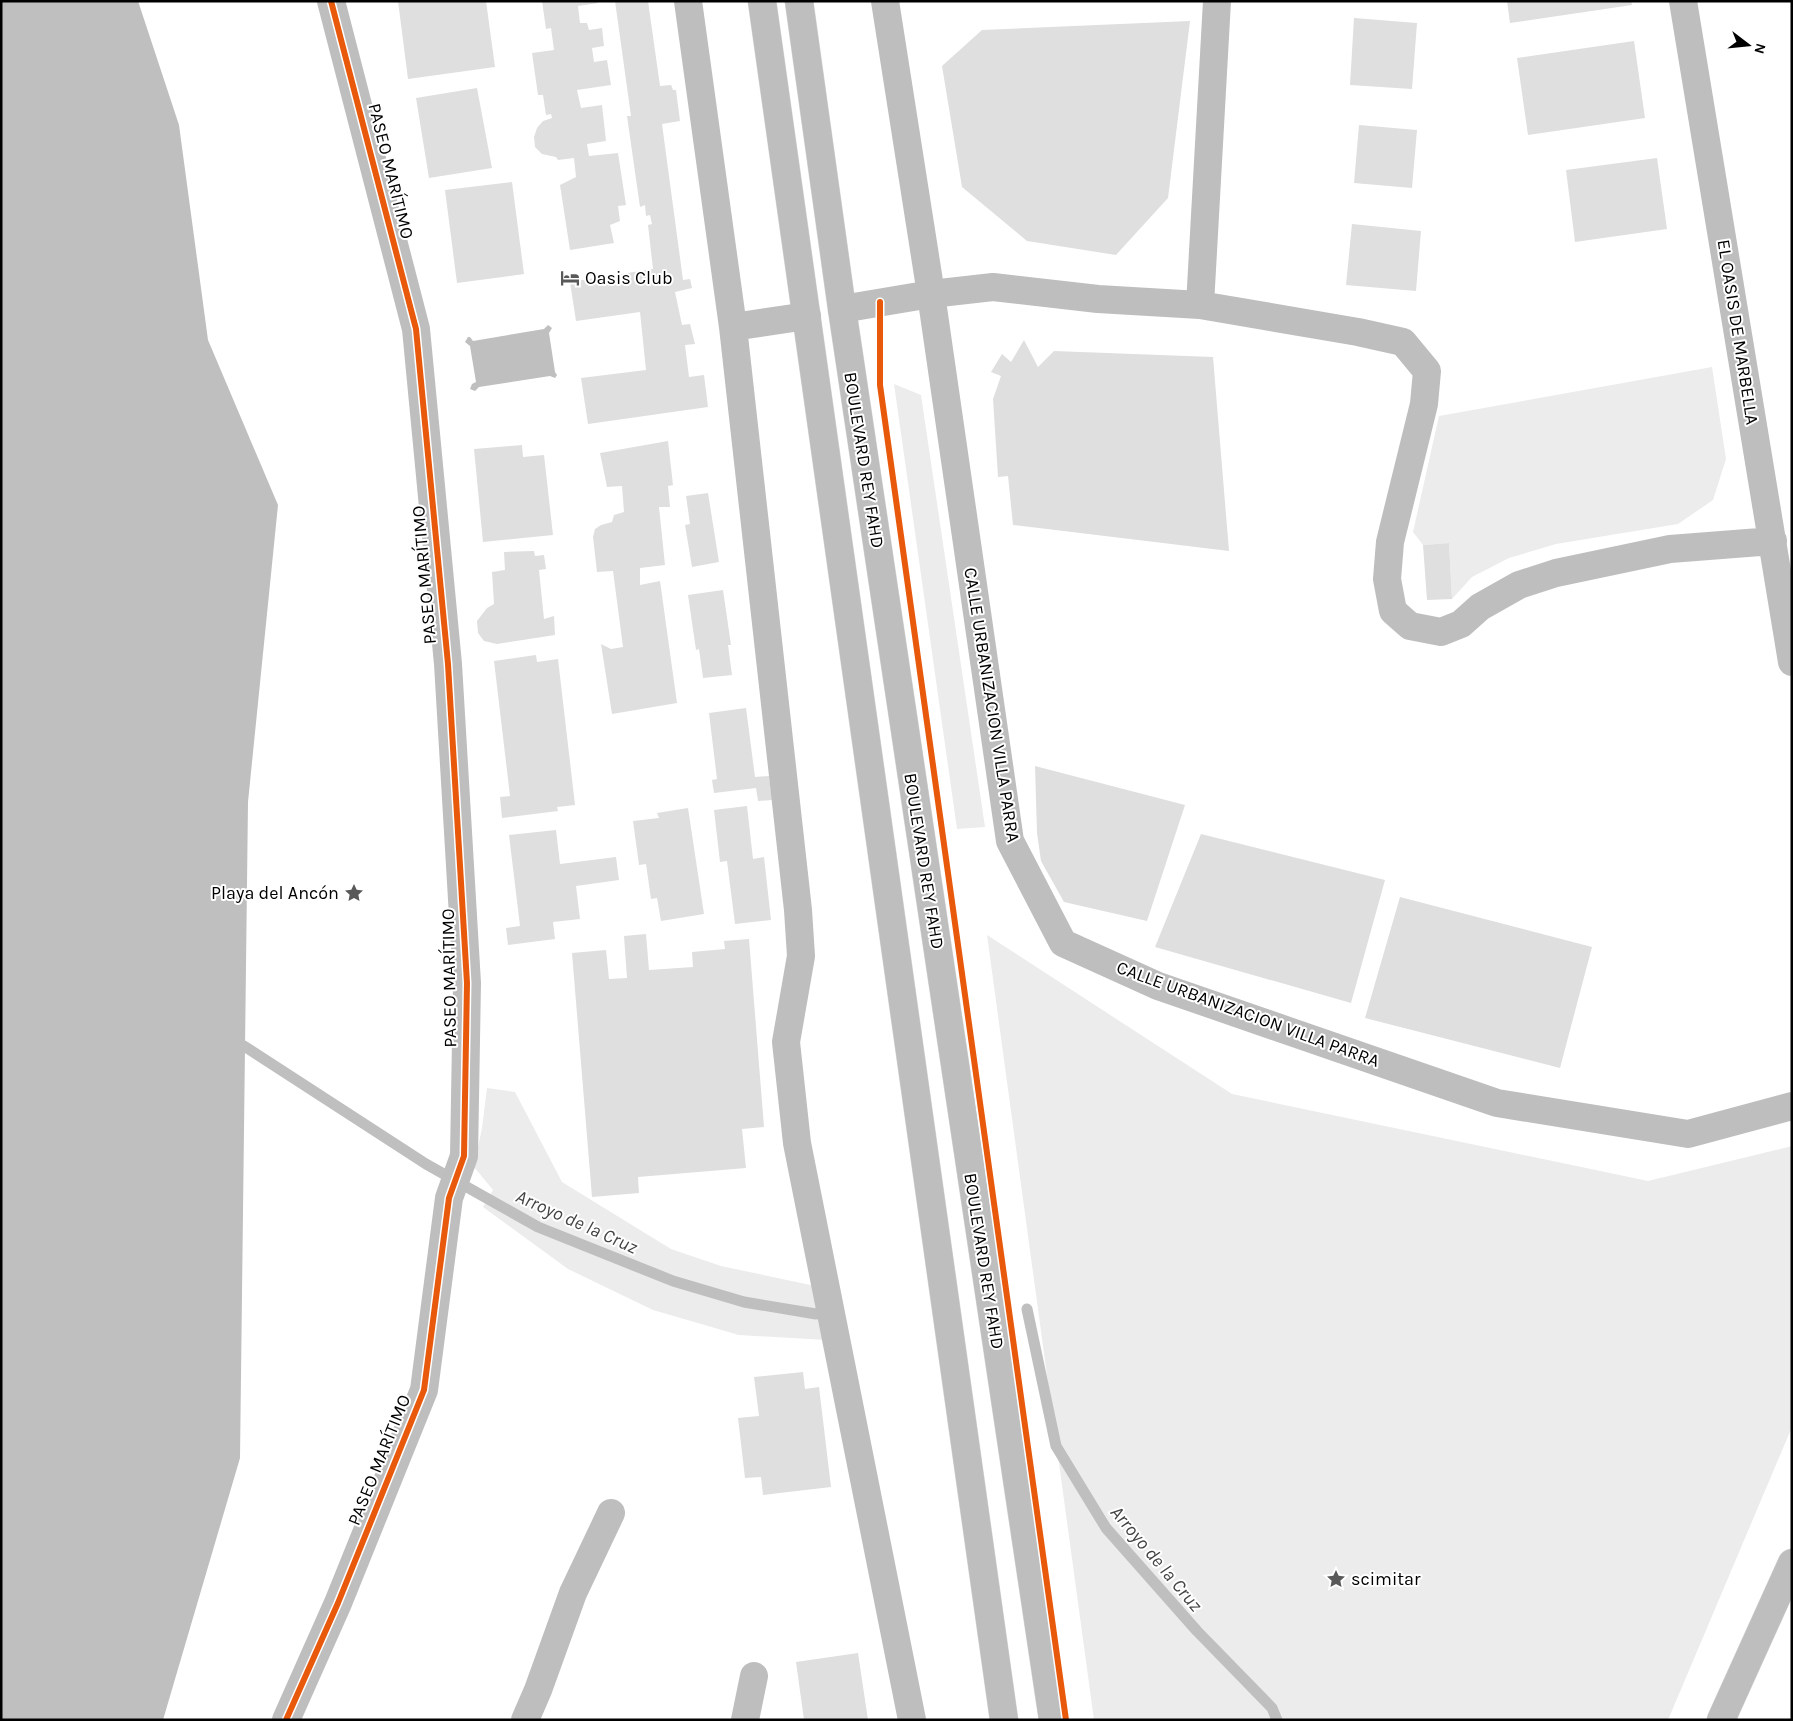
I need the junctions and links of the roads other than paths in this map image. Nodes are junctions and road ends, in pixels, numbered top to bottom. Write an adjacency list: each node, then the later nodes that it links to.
1 (331, 1): 19 (street, PASEO MARÍTIMO)
2 (688, 1): 12 (street)
3 (762, 1): 11 (street, BOULEVARD REY FAHD)
4 (799, 1): 10 (street, BOULEVARD REY FAHD)
5 (885, 1): 8 (street, CALLE URBANIZACION VILLA PARRA)
6 (1217, 1): 9 (street)
7 (1683, 1): 13 (street, EL OASIS DE MARBELLA)
8 (931, 294): 9 (street); 10 (street); 15 (street, CALLE URBANIZACION VILLA PARRA)
9 (1200, 305): 13 (street)
10 (842, 309): 24 (street, BOULEVARD REY FAHD)
11 (806, 316): 12 (street); 23 (street, BOULEVARD REY FAHD)
12 (733, 327): 22 (street)
13 (1772, 542): 14 (street, EL OASIS DE MARBELLA)
14 (1792, 662)
15 (1792, 1106)
16 (611, 1513): 20 (street)
17 (1789, 1579): 25 (street)
18 (754, 1676): 21 (street)
19 (286, 1720)
20 (525, 1720)
21 (744, 1720)
22 (912, 1720)
23 (1004, 1720)
24 (1053, 1720)
25 (1721, 1720)

